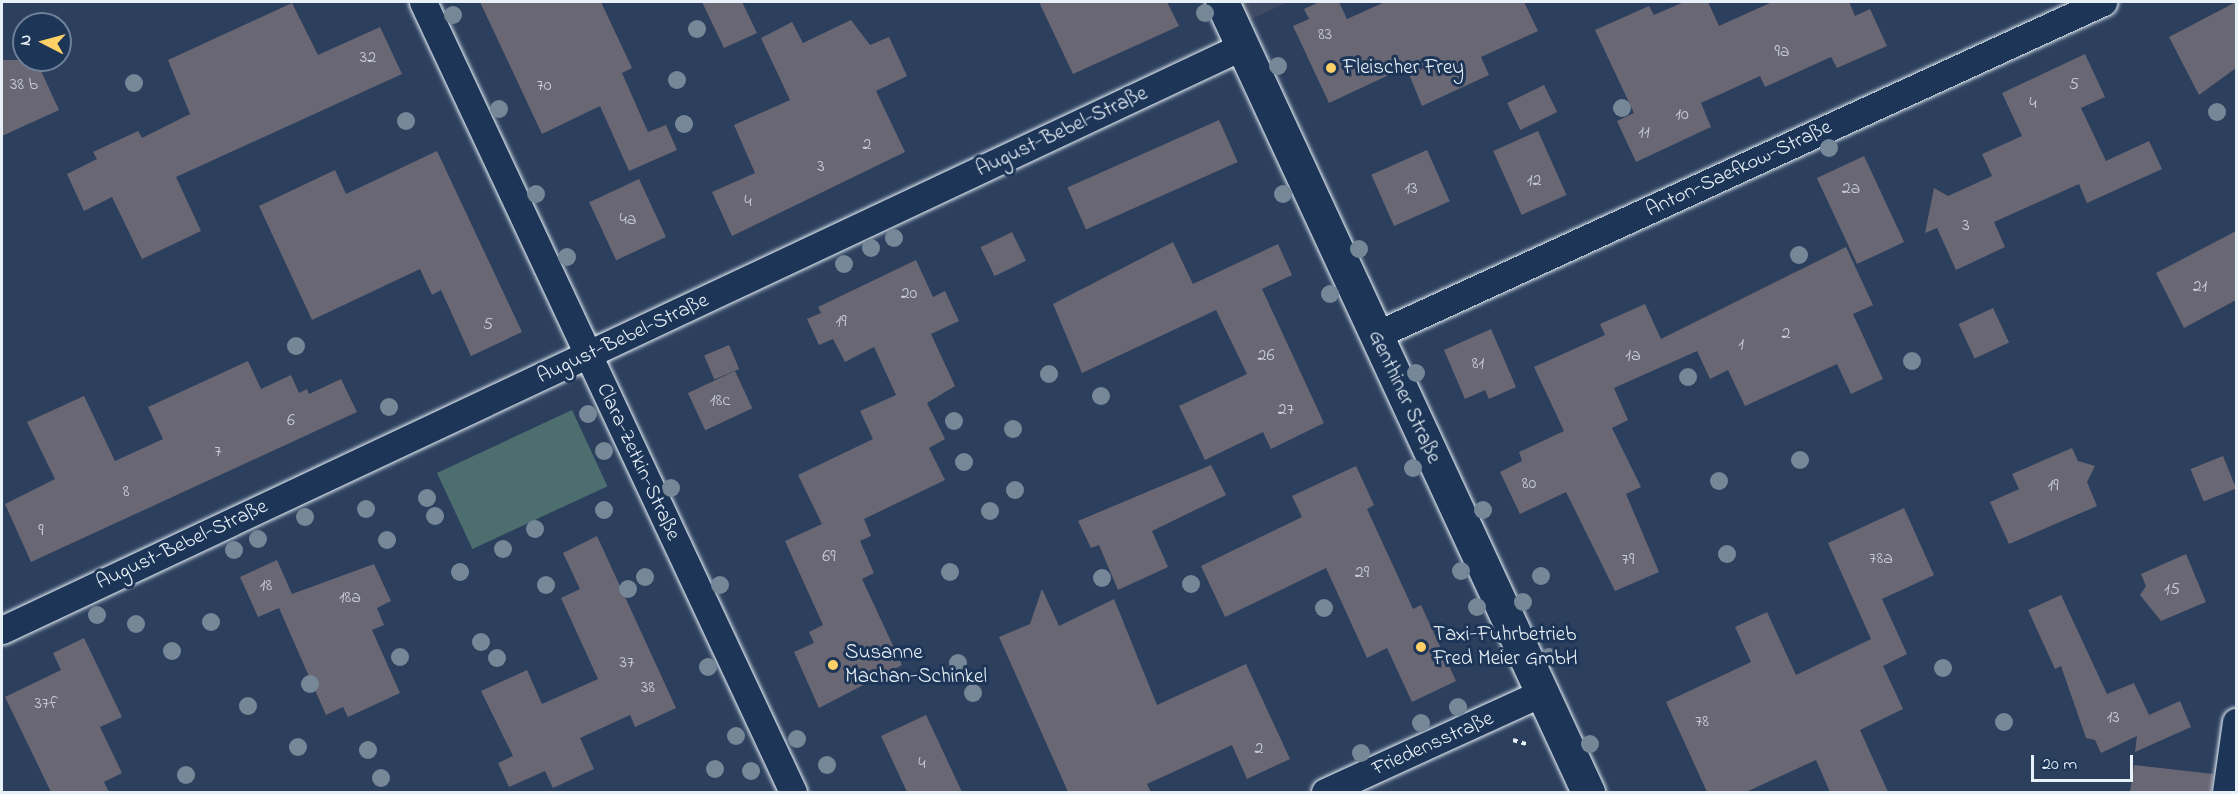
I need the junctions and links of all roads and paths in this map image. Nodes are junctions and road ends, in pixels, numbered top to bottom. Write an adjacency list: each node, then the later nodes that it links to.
1 (423, 2): 6 (street, Clara-Zetkin-Straße)
2 (1222, 2): 4 (main road, Genthiner Straße)
3 (2103, 2): 5 (street, Anton-Saefkow-Straße)
4 (1243, 46): 5 (main road, Genthiner Straße); 6 (street, August-Bebel-Straße)
5 (1376, 335): 8 (main road, Genthiner Straße)
6 (588, 355): 7 (street, August-Bebel-Straße); 10 (street, Clara-Zetkin-Straße)
7 (2, 630)
8 (1541, 693): 11 (street, Friedensstraße); 12 (main road, Genthiner Straße)
9 (2236, 722): 13 (street)
10 (793, 792)
11 (1325, 792)
12 (1588, 792)
13 (2226, 792)

